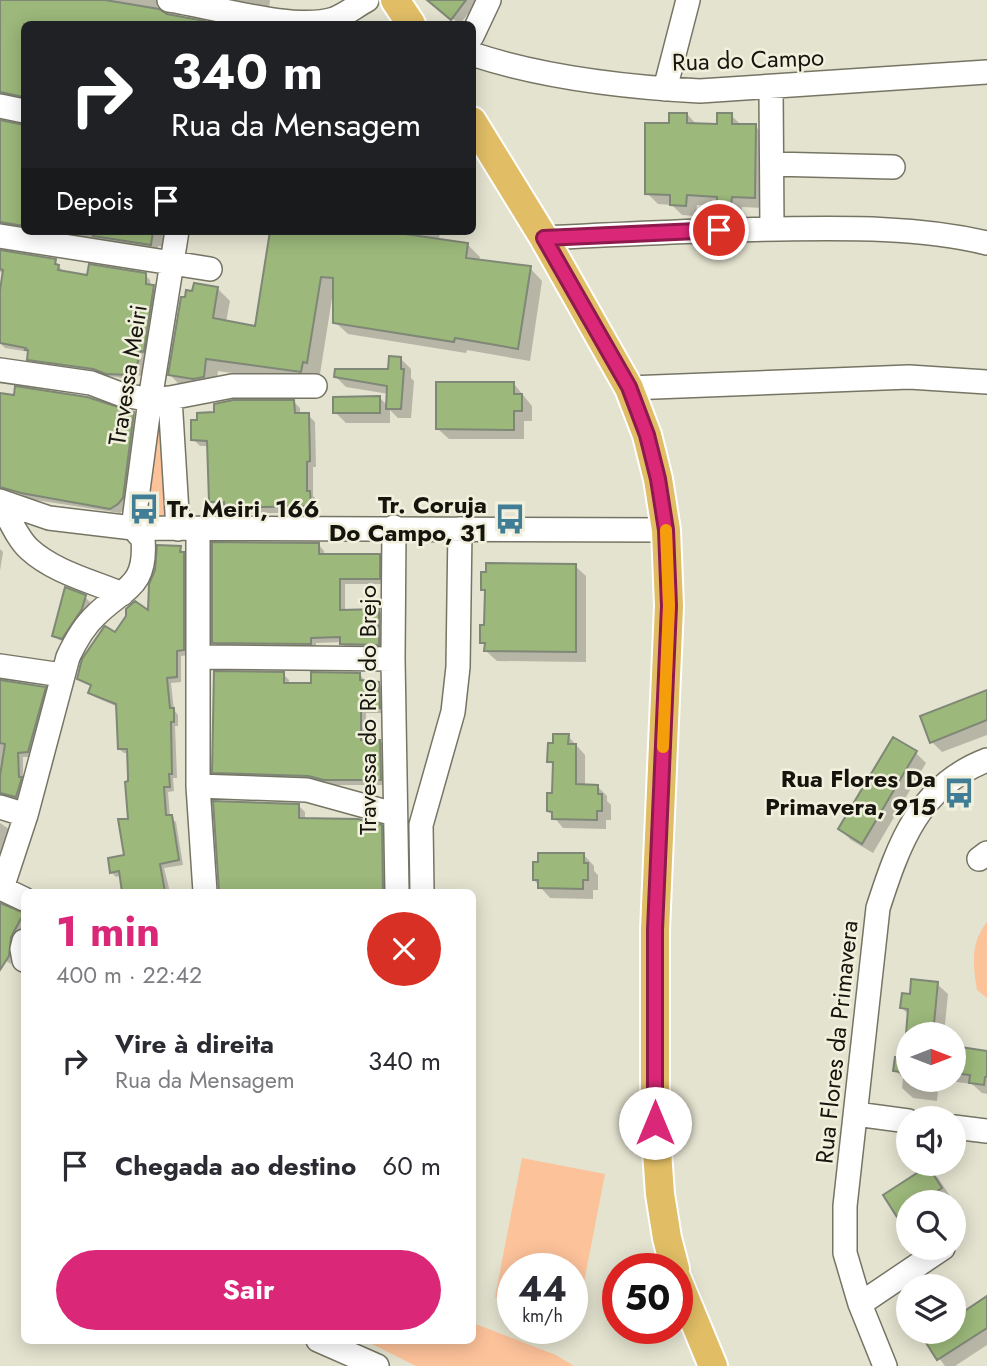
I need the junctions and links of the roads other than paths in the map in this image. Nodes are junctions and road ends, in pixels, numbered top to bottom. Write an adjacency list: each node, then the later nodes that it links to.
1 (169, 0): 6 (street)
2 (367, 0): 8 (street)
3 (395, 0): 9 (main road)
4 (489, 0): 10 (street)
5 (688, 0): 14 (street)
6 (210, 15): 7 (street)
7 (264, 21)
8 (324, 21)
9 (409, 21)
10 (476, 28)
11 (476, 55): 14 (street, Rua do Campo)
12 (987, 72): 13 (street, Rua do Campo)
13 (771, 88): 14 (street, Rua do Campo); 18 (street)
14 (665, 89)
15 (0, 106): 16 (street)
16 (21, 110)
17 (476, 128): 23 (main road)
18 (772, 164): 19 (street); 20 (street)
19 (893, 167)
20 (772, 229): 23 (street); 24 (street)
21 (176, 235): 25 (street, Travessa Meiri)
22 (0, 236): 25 (street)
23 (544, 238): 30 (main road)
24 (987, 243)
25 (172, 262): 26 (street); 31 (street, Travessa Meiri)
26 (210, 269)
27 (0, 370): 31 (street)
28 (987, 382): 30 (street)
29 (315, 386): 31 (street)
30 (629, 387): 37 (main road)
31 (160, 399): 34 (street, Travessa Meiri); 35 (street)
32 (0, 502): 34 (street); 38 (street)
33 (394, 527): 35 (street); 36 (street); 40 (street, Travessa do Rio do Brejo)
34 (133, 528): 35 (street); 38 (street)
35 (188, 529): 39 (street)
36 (460, 529): 37 (street); 48 (street)
37 (666, 530): 57 (main road)
38 (122, 594): 42 (street)
39 (198, 657): 40 (street); 44 (street)
40 (393, 659): 47 (street, Travessa do Rio do Brejo)
41 (0, 666): 42 (street)
42 (62, 675): 46 (street)
43 (987, 760): 53 (street, Rua Flores da Primavera)
44 (198, 786): 47 (street); 49 (street)
45 (0, 807): 46 (street)
46 (26, 815): 52 (street)
47 (395, 820): 48 (street); 50 (street, Travessa do Rio do Brejo)
48 (421, 825): 51 (street)
49 (205, 889)
50 (397, 889)
51 (422, 889)
52 (21, 898)
53 (856, 1114): 54 (street); 59 (street, Rua Flores da Primavera)
54 (896, 1119)
55 (966, 1128): 56 (street)
56 (987, 1131)
57 (670, 1253)
58 (925, 1260): 59 (street)
59 (860, 1304): 64 (street, Rua Flores da Primavera)
60 (693, 1318): 63 (main road)
61 (327, 1344): 62 (street)
62 (377, 1366)
63 (713, 1366)
64 (885, 1366)

